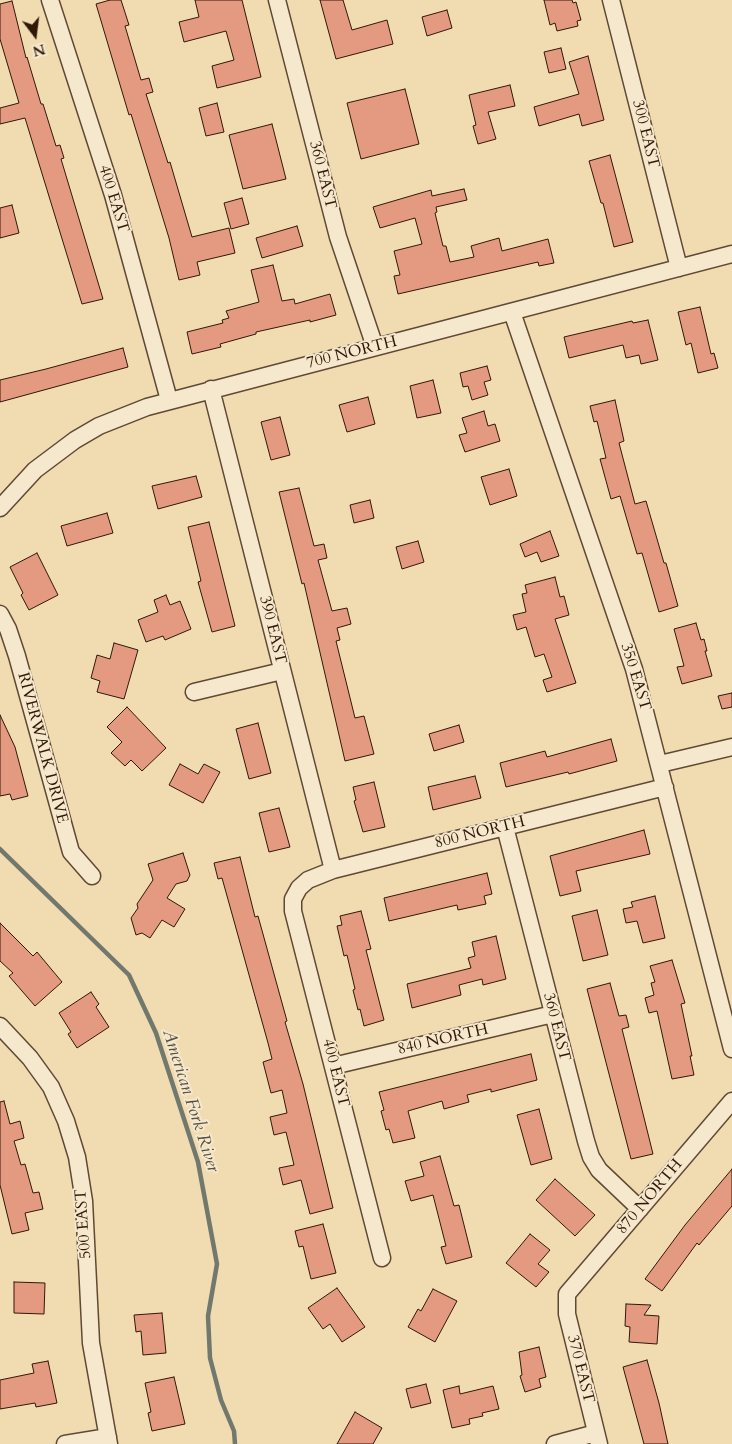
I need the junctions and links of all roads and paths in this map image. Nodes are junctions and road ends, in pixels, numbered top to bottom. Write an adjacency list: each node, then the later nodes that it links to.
1 (50, 0): 9 (street, 400 EAST)
2 (277, 0): 7 (street, 360 EAST)
3 (611, 0): 5 (street, 300 EAST)
4 (732, 254): 5 (street, 700 NORTH)
5 (679, 268): 6 (street, 700 NORTH)
6 (512, 312): 7 (street, 700 NORTH); 15 (street, 350 EAST)
7 (375, 347): 8 (street, 700 NORTH)
8 (211, 389): 9 (street, 700 NORTH); 12 (street, 390 EAST)
9 (169, 400): 10 (street, 700 NORTH)
10 (0, 508)
11 (0, 614): 19 (street, RIVERWALK DRIVE)
12 (282, 671): 13 (street); 18 (street, 390 EAST)
13 (194, 692)
14 (732, 747): 15 (street)
15 (660, 764): 16 (street, 350 EAST)
16 (665, 787): 17 (street, 800 NORTH); 23 (street, 350 EAST)
17 (505, 827): 18 (street, 800 NORTH); 21 (street, 360 EAST)
18 (333, 870): 20 (street, 800 NORTH)
19 (92, 876)
20 (298, 888): 24 (street, 400 EAST)
21 (553, 1014): 24 (street, 840 NORTH); 26 (street, 360 EAST)
22 (0, 1026): 30 (street, 500 EAST)
23 (732, 1049)
24 (333, 1066): 27 (street, 400 EAST)
25 (732, 1101): 26 (street, 870 NORTH)
26 (640, 1209): 28 (street, 870 NORTH)
27 (382, 1258)
28 (567, 1294): 29 (street, 370 EAST)
29 (597, 1439): 32 (street)
30 (108, 1440): 31 (street)
31 (65, 1444)
32 (555, 1444)

